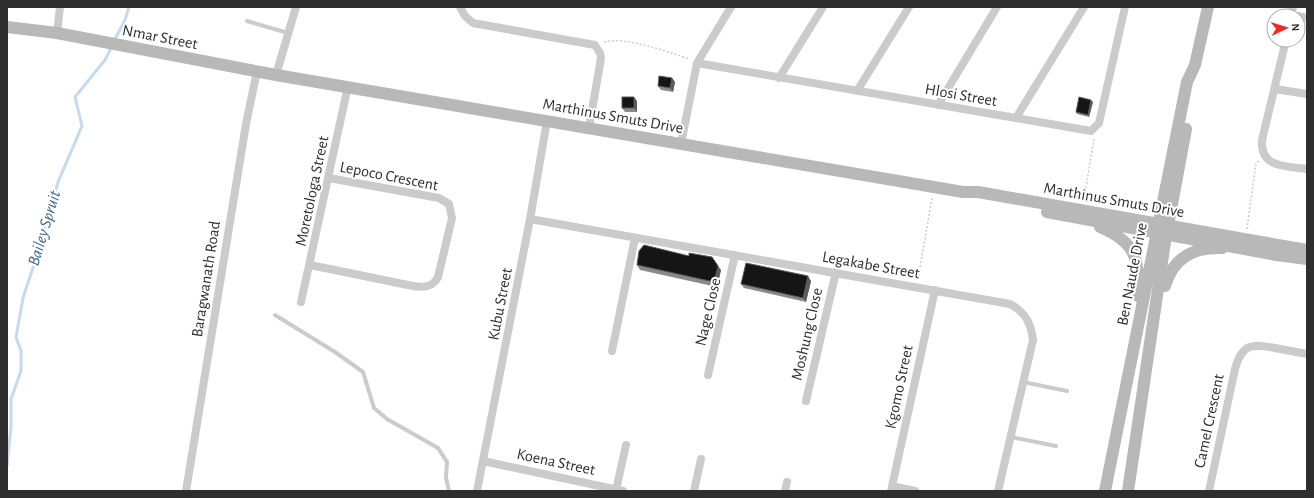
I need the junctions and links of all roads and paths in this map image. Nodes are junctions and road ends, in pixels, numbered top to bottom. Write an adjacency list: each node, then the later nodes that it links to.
1 (60, 7): 13 (street)
2 (296, 7): 14 (street)
3 (460, 7): 15 (street)
4 (731, 7): 17 (street)
5 (823, 7): 20 (street)
6 (910, 7): 23 (street)
7 (997, 7): 25 (street)
8 (1084, 7): 26 (street)
9 (1125, 7): 29 (street)
10 (1208, 7): 37 (street, Ben Naude Drive)
11 (247, 21): 14 (lane)
12 (7, 28): 13 (street, Nmar Street)
13 (57, 33): 18 (street, Nmar Street)
14 (288, 33): 19 (street)
15 (595, 45): 17 (path); 28 (street)
16 (1284, 48): 22 (street)
17 (698, 63): 20 (street, Hlosi Street); 30 (street)
18 (257, 71): 19 (street, Marthinus Smuts Drive); 65 (street, Baragwanath Road)
19 (276, 75): 21 (street, Marthinus Smuts Drive)
20 (779, 78): 23 (street, Hlosi Street)
21 (348, 86): 27 (street, Marthinus Smuts Drive); 33 (street, Moretologa Street)
22 (1275, 88): 24 (street); 31 (street)
23 (857, 92): 25 (street, Hlosi Street)
24 (1307, 94)
25 (938, 105): 26 (street, Hlosi Street)
26 (1016, 118): 29 (street, Hlosi Street)
27 (547, 121): 28 (street, Marthinus Smuts Drive); 36 (street, Kubu Street)
28 (589, 128): 30 (street, Marthinus Smuts Drive)
29 (1094, 130): 35 (path)
30 (682, 144): 34 (street, Marthinus Smuts Drive)
31 (1264, 156): 32 (street); 39 (path)
32 (1307, 169)
33 (329, 178): 43 (street, Moretologa Street); 43 (street, Lepoco Crescent)
34 (934, 187): 35 (street, Marthinus Smuts Drive); 45 (path)
35 (1083, 215): 37 (street, Marthinus Smuts Drive); 49 (street)
36 (530, 219): 38 (street, Legakabe Street); 61 (street, Kubu Street)
37 (1162, 228): 39 (street, Marthinus Smuts Drive); 49 (street, Ben Naude Drive); 50 (street, Ben Naude Drive)
38 (635, 238): 41 (street, Legakabe Street); 51 (street)
39 (1247, 244): 40 (street); 42 (street); 50 (street)
40 (1307, 250)
41 (735, 255): 44 (street, Legakabe Street); 53 (street, Nage Close)
42 (1307, 259)
43 (310, 265): 47 (street, Moretologa Street)
44 (836, 272): 45 (street, Legakabe Street); 56 (street, Moshung Close)
45 (917, 287): 46 (street, Legakabe Street)
46 (935, 290): 54 (street, Legakabe Street); 63 (street, Kgomo Street)
47 (301, 302)
48 (275, 315): 66 (lane)
49 (1140, 320): 72 (street, Ben Naude Drive)
50 (1154, 322): 73 (street, Ben Naude Drive)
51 (612, 352)
52 (1307, 354): 74 (street, Camel Crescent)
53 (708, 375)
54 (1023, 382): 55 (lane); 57 (street, Legakabe Street)
55 (1067, 391)
56 (806, 401)
57 (1011, 437): 59 (lane); 71 (street, Legakabe Street)
58 (626, 445): 64 (street)
59 (1056, 446)
60 (701, 459): 68 (street)
61 (483, 461): 64 (street, Koena Street); 67 (street, Kubu Street)
62 (787, 482): 69 (street)
63 (892, 489): 70 (street)
64 (620, 490)
65 (186, 491)
66 (449, 491)
67 (477, 491)
68 (694, 491)
69 (785, 491)
70 (915, 491)
71 (998, 491)
72 (1105, 491)
73 (1128, 491)
74 (1209, 491)

